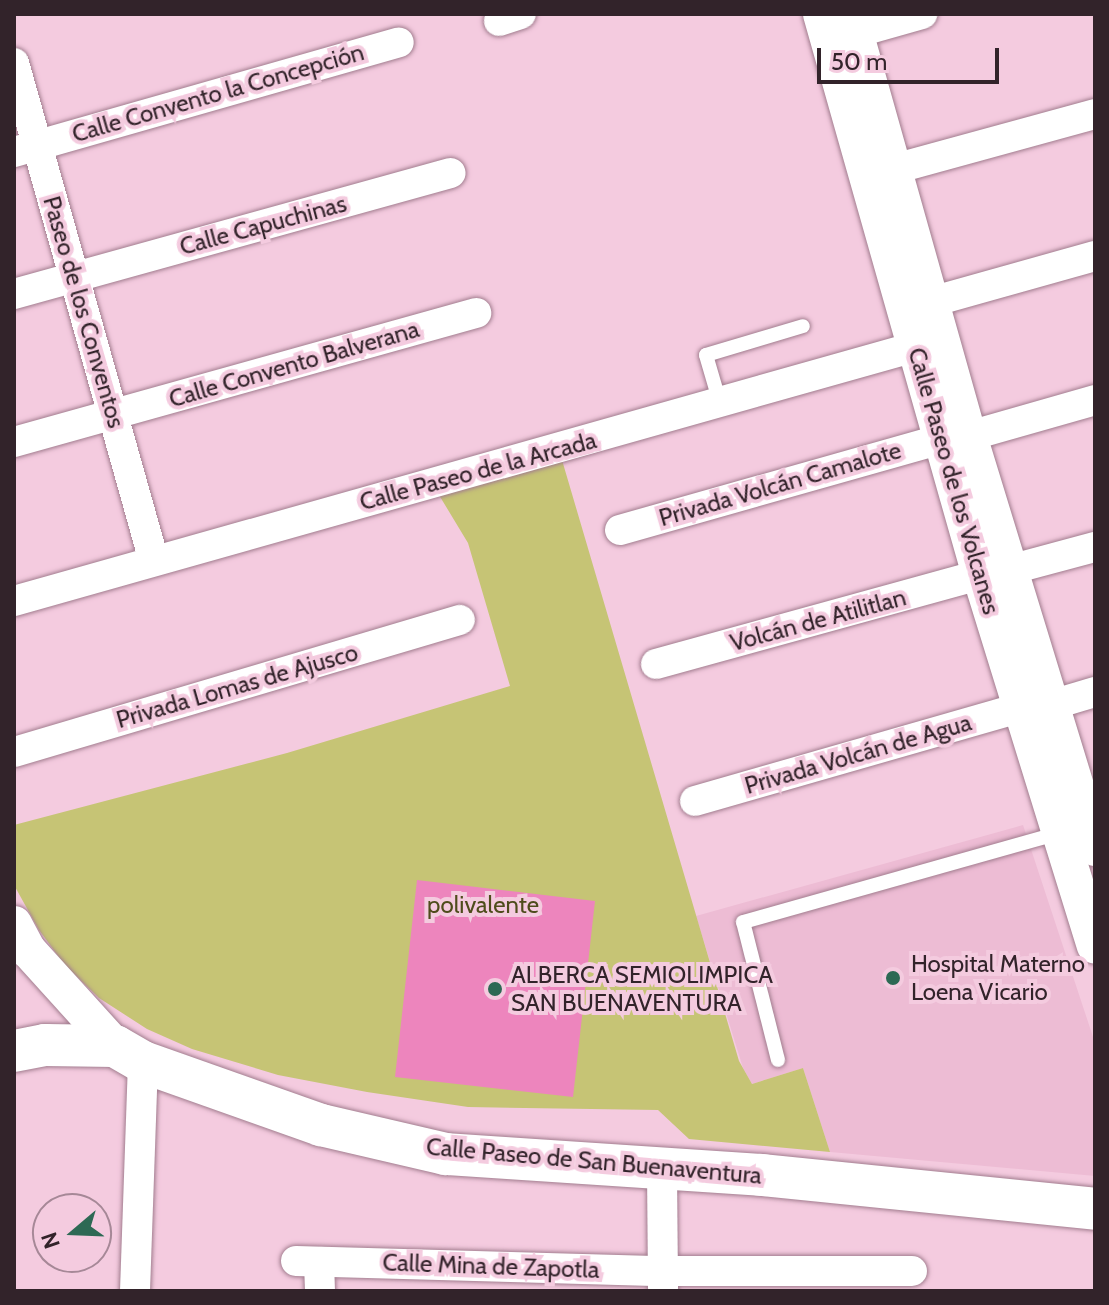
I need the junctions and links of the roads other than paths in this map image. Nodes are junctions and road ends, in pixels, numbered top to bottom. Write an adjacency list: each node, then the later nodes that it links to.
1 (821, 14): 16 (street, Calle Paseo de los Volcanes)
2 (922, 14): 3 (street)
3 (852, 24): 8 (street, Calle Paseo de los Volcanes)
4 (399, 42): 7 (street, Calle Convento la Concepción)
5 (14, 63): 7 (street, Paseo de los Conventos)
6 (1095, 114): 8 (street)
7 (26, 148): 11 (street, Paseo de los Conventos)
8 (894, 169): 13 (street, Calle Paseo de los Volcanes)
9 (451, 173): 11 (street, Calle Capuchinas)
10 (1095, 256): 13 (street)
11 (74, 277): 12 (street, Calle Capuchinas); 19 (street, Paseo de los Conventos)
12 (14, 294)
13 (931, 302): 16 (street, Calle Paseo de los Volcanes)
14 (476, 313): 19 (street, Calle Convento Balverana)
15 (803, 326): 18 (lane)
16 (929, 344): 18 (street, Calle Paseo de la Arcada); 20 (street, Calle Paseo de los Volcanes)
17 (1095, 400): 20 (street, Privada Volcán Camalote)
18 (720, 404): 24 (street, Calle Paseo de la Arcada)
19 (113, 415): 21 (street, Calle Convento Balverana); 24 (street, Paseo de los Conventos)
20 (955, 438): 22 (street, Privada Volcán Camalote); 25 (street, Calle Paseo de los Volcanes)
21 (14, 442)
22 (620, 530)
23 (1095, 547): 25 (street, Volcán de Atilitlan)
24 (154, 561): 26 (street, Calle Paseo de la Arcada)
25 (995, 573): 28 (street, Volcán de Atilitlan); 30 (street, Calle Paseo de los Volcanes)
26 (14, 601)
27 (460, 620): 31 (street, Privada Lomas de Ajusco)
28 (656, 664)
29 (1095, 692): 30 (street, Privada Volcán de Agua)
30 (1036, 706): 32 (street, Privada Volcán de Agua); 33 (street, Calle Paseo de los Volcanes); 34 (street, Calle Paseo de los Volcanes)
31 (14, 752)
32 (695, 801)
33 (1060, 832): 36 (street, Calle Paseo de los Volcanes); 39 (lane)
34 (1095, 848)
35 (14, 924): 38 (street)
36 (1095, 946)
37 (14, 1051): 38 (main road, Calle Paseo de San Buenaventura)
38 (129, 1054): 40 (main road, Calle Paseo de San Buenaventura); 46 (street)
39 (778, 1060)
40 (662, 1170): 41 (main road, Calle Paseo de San Buenaventura); 44 (street)
41 (1095, 1209)
42 (312, 1271): 44 (street, Calle Mina de Zapotla)
43 (912, 1271): 45 (street, Calle Mina de Zapotla)
44 (663, 1281): 45 (street, Calle Mina de Zapotla)
45 (874, 1281)
46 (135, 1291)

